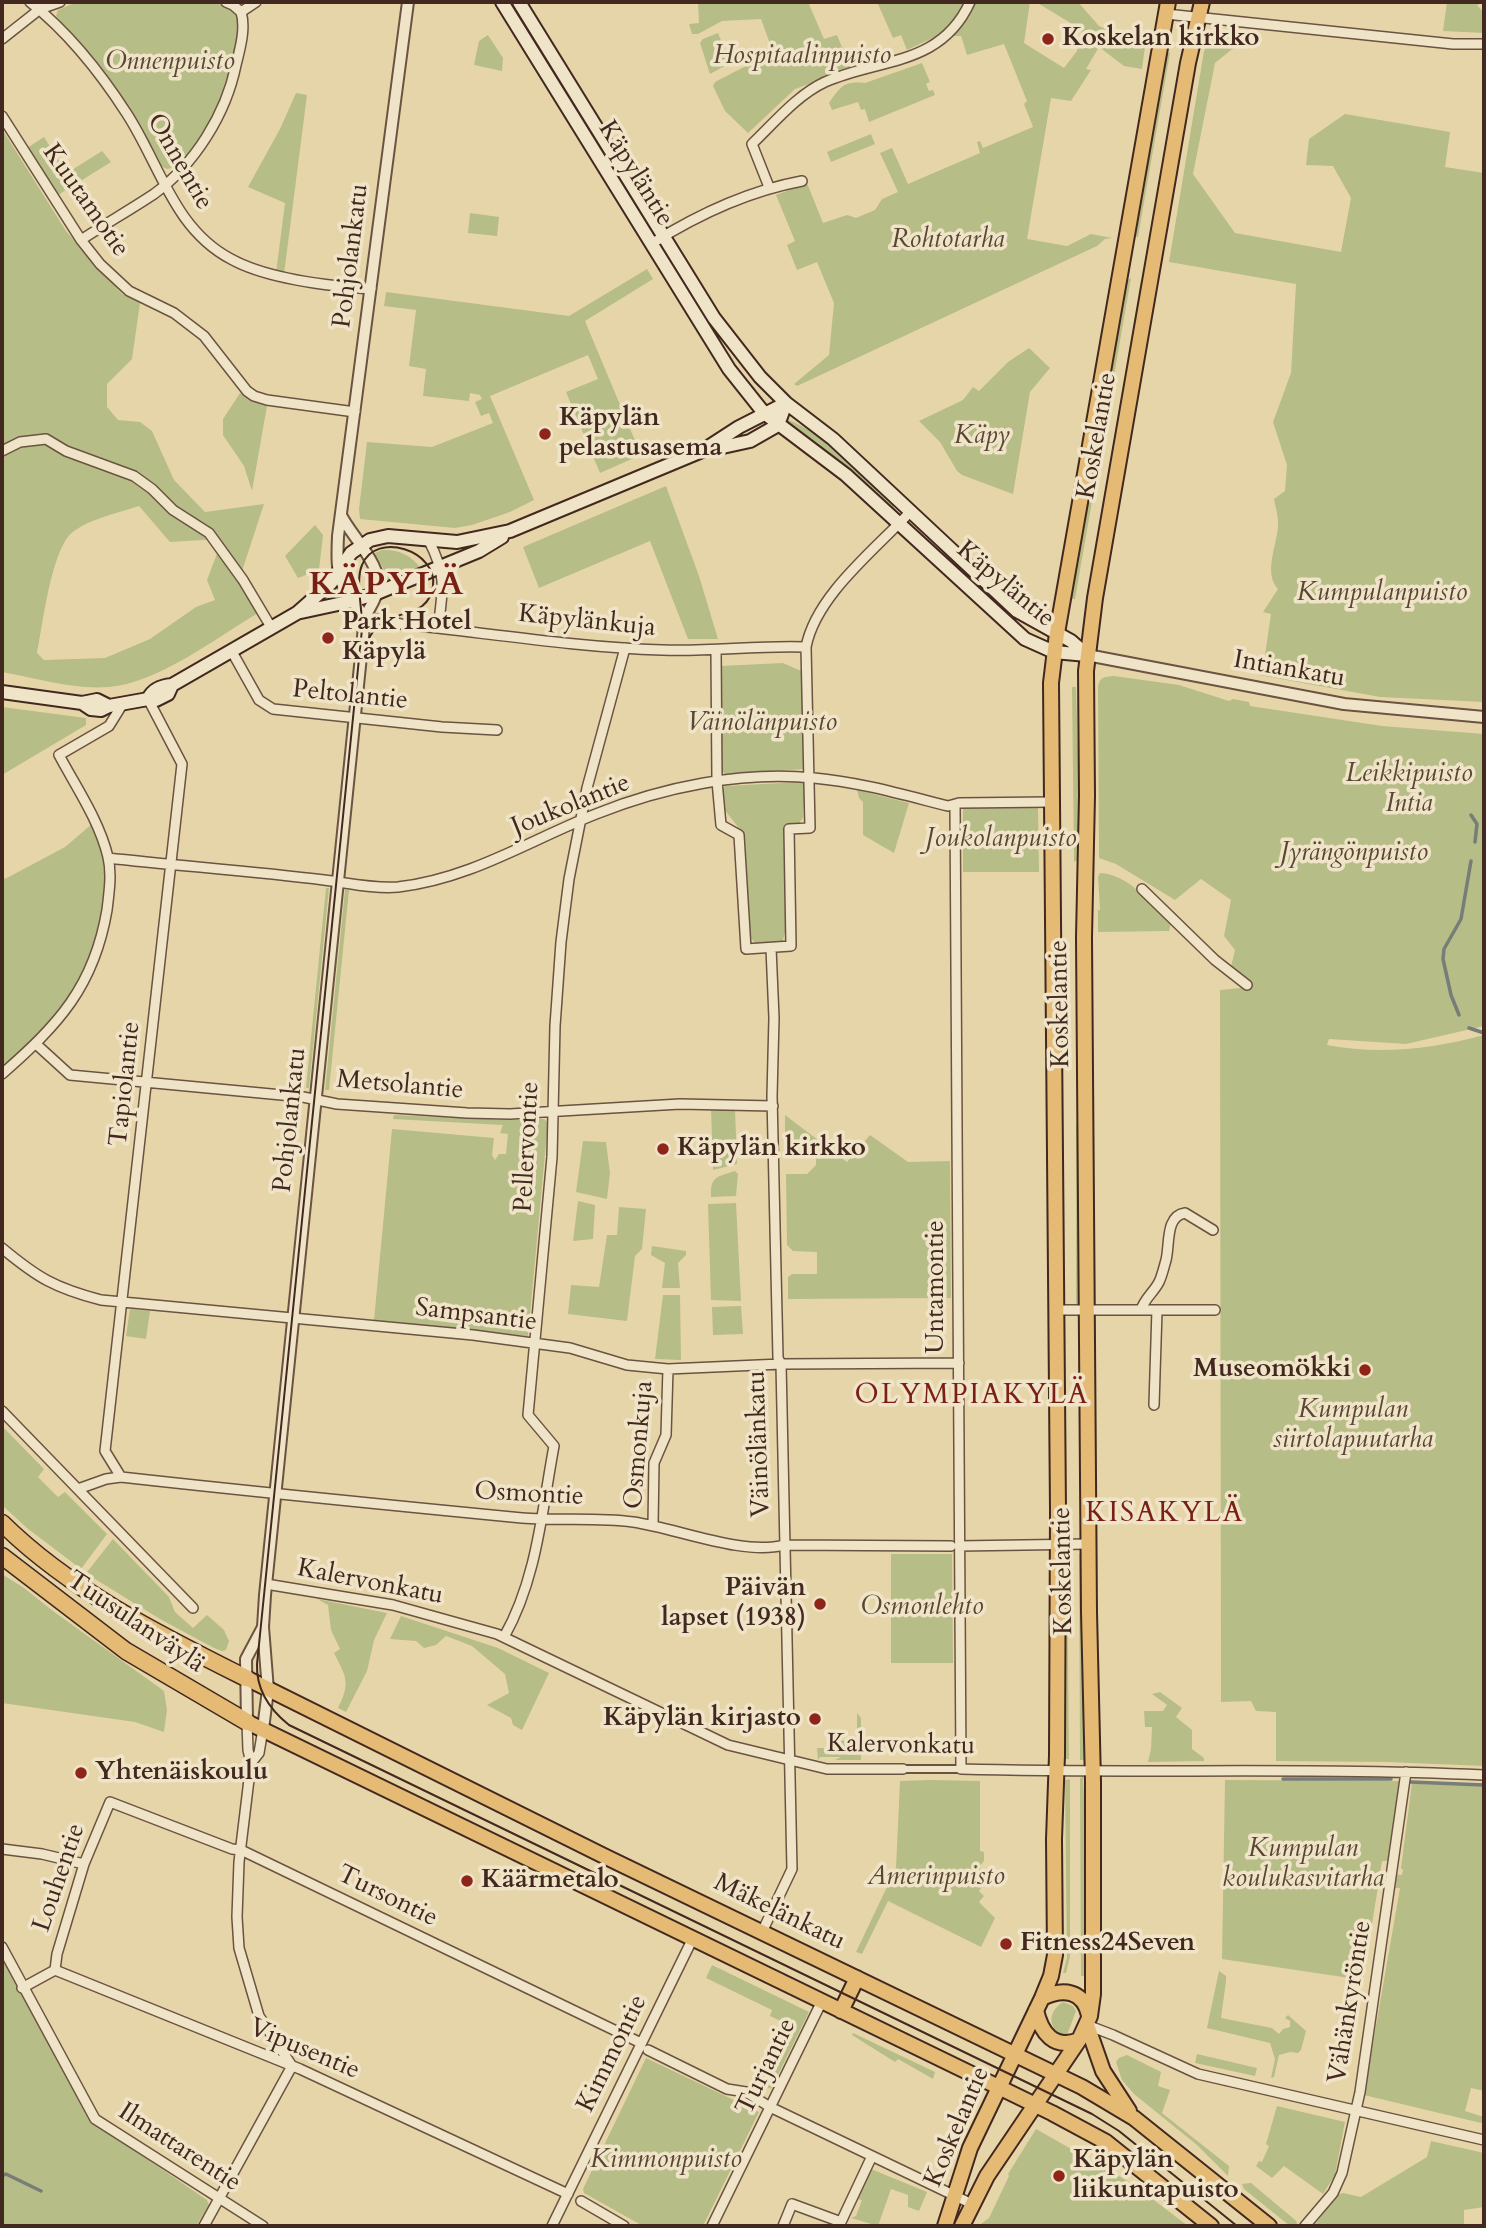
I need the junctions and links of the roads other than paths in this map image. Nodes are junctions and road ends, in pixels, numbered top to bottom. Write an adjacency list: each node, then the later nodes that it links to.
1 (30, 2): 11 (street, Onnentie)
2 (60, 2): 11 (street)
3 (226, 2): 12 (street)
4 (256, 2): 12 (street)
5 (408, 2): 23 (street, Pohjolankatu)
6 (502, 2): 22 (main road, Käpyläntie)
7 (519, 2): 20 (main road, Käpyläntie)
8 (970, 2): 19 (street)
9 (1202, 2): 13 (main road, Koskelantie)
10 (1167, 8): 13 (street); 44 (main road, Koskelantie)
11 (40, 9): 14 (street); 18 (street, Onnentie)
12 (241, 12): 18 (street)
13 (1198, 18): 15 (street); 50 (main road, Koskelantie)
14 (2, 39)
15 (1484, 44)
16 (2, 116): 21 (street, Kuutamotie)
17 (802, 181): 19 (street)
18 (164, 185): 21 (street); 23 (street, Onnentie)
19 (769, 187): 20 (street)
20 (664, 236): 22 (street); 24 (main road, Käpyläntie)
21 (81, 240): 25 (street, Kuutamotie)
22 (651, 244): 26 (main road, Käpyläntie)
23 (371, 289): 25 (street, Pohjolankatu)
24 (786, 403): 26 (main road); 27 (main road); 30 (main road, Käpyläntie)
25 (355, 412): 31 (street, Pohjolankatu)
26 (764, 413): 27 (main road, Käpyläntie); 29 (main road)
27 (778, 425): 29 (main road); 32 (main road, Käpyläntie)
28 (2, 451): 42 (street)
29 (702, 451): 33 (main road)
30 (911, 512): 32 (street); 44 (main road, Käpyläntie)
31 (342, 517): 35 (street); 37 (street, Pohjolankatu)
32 (900, 523): 45 (street); 49 (main road, Käpyläntie)
33 (510, 531): 34 (main road); 36 (main road)
34 (429, 541): 35 (main road); 36 (street)
35 (360, 545): 37 (main road); 38 (street)
36 (441, 568): 38 (main road); 43 (street)
37 (338, 570): 39 (street, Pohjolankatu); 40 (main road)
38 (377, 593): 39 (main road); 41 (street, Pohjolankatu)
39 (352, 601): 40 (main road); 41 (street, Pohjolankatu)
40 (297, 613): 42 (main road)
41 (365, 618): 43 (street, Käpylänkuja); 55 (street, Pohjolankatu)
42 (271, 627): 47 (main road)
43 (438, 628): 46 (street, Käpylänkuja)
44 (1057, 633): 49 (main road, Koskelantie); 50 (main road, Käpyläntie)
45 (807, 647): 48 (street, Käpylänkuja); 57 (street)
46 (625, 649): 48 (street, Käpylänkuja); 61 (street, Pellervontie)
47 (231, 650): 52 (main road); 55 (street, Peltolantie)
48 (716, 650): 58 (street)
49 (1054, 652): 50 (main road, Käpyläntie); 59 (main road, Koskelantie)
50 (1087, 655): 54 (street, Intiankatu); 78 (main road, Koskelantie)
51 (2, 692): 53 (main road)
52 (148, 699): 53 (main road); 63 (street, Tapiolantie)
53 (115, 706): 62 (street)
54 (1484, 717)
55 (356, 718): 56 (street, Peltolantie); 64 (street, Pohjolankatu)
56 (497, 730)
57 (810, 778): 58 (street, Joukolantie); 60 (street, Joukolantie); 66 (street)
58 (717, 781): 61 (street, Joukolantie); 66 (street)
59 (1051, 802): 60 (street, Joukolantie); 77 (main road, Koskelantie)
60 (955, 806): 84 (street, Untamontie)
61 (581, 820): 64 (street, Joukolantie); 73 (street, Pellervontie)
62 (108, 858): 63 (street, Joukolantie); 68 (street)
63 (170, 864): 64 (street, Joukolantie); 70 (street, Tapiolantie)
64 (339, 882): 71 (street, Pohjolankatu)
65 (1142, 889): 67 (street)
66 (771, 948): 72 (street, Väinölänkatu)
67 (1247, 985)
68 (36, 1044): 69 (street); 70 (street, Metsolantie)
69 (2, 1074)
70 (147, 1083): 71 (street, Metsolantie); 76 (street, Tapiolantie)
71 (317, 1100): 73 (street, Metsolantie); 82 (street, Pohjolankatu)
72 (773, 1106): 73 (street, Metsolantie); 85 (street, Väinölänkatu)
73 (553, 1112): 83 (street, Pellervontie)
74 (1213, 1230): 79 (street)
75 (2, 1248): 76 (street, Sampsantie)
76 (123, 1303): 82 (street, Sampsantie); 89 (street, Tapiolantie)
77 (1056, 1310): 78 (street); 95 (main road, Koskelantie)
78 (1087, 1310): 79 (street); 96 (main road, Koskelantie)
79 (1141, 1310): 80 (street)
80 (1157, 1310): 81 (street); 87 (street)
81 (1215, 1310)
82 (294, 1318): 83 (street, Sampsantie); 91 (street, Pohjolankatu)
83 (533, 1343): 86 (street, Sampsantie); 92 (street, Pellervontie)
84 (958, 1363): 85 (street, Sampsantie); 98 (street, Untamontie)
85 (780, 1364): 86 (street, Sampsantie); 97 (street, Väinölänkatu)
86 (668, 1369): 94 (street, Osmonkuja)
87 (1154, 1405)
88 (2, 1411): 90 (street)
89 (121, 1477): 90 (street, Osmontie); 91 (street, Osmontie)
90 (78, 1489): 101 (street)
91 (276, 1493): 92 (street, Osmontie); 100 (street, Pohjolankatu)
92 (541, 1519): 94 (street, Osmontie); 103 (street, Pellervontie)
93 (2, 1523): 104 (highway, Tuusulanväylä)
94 (653, 1525): 97 (street, Osmontie)
95 (1058, 1544): 96 (street, Osmontie); 98 (street, Osmontie); 112 (main road, Koskelantie)
96 (1088, 1544): 113 (main road, Koskelantie)
97 (784, 1545): 98 (street, Osmontie); 108 (street, Väinölänkatu)
98 (955, 1546): 111 (street, Untamontie)
99 (2, 1556): 106 (highway, Tuusulanväylä)
100 (266, 1584): 102 (street, Pohjolankatu); 103 (street, Kalervonkatu)
101 (193, 1608)
102 (263, 1627): 104 (street, Pohjolankatu); 105 (street, Pohjolankatu)
103 (503, 1637): 108 (street, Kalervonkatu)
104 (246, 1678): 105 (main road, Mäkelänkatu); 106 (street, Pohjolankatu)
105 (268, 1690): 107 (street, Pohjolankatu); 120 (main road, Mäkelänkatu)
106 (247, 1722): 107 (main road); 109 (street)
107 (263, 1729): 109 (street); 121 (main road)
108 (790, 1759): 110 (street, Kalervonkatu); 120 (street, Väinölänkatu)
109 (251, 1763): 118 (street)
110 (903, 1769): 111 (street, Kalervonkatu)
111 (961, 1769): 112 (street, Kalervonkatu)
112 (1057, 1771): 113 (street, Kalervonkatu); 127 (main road, Koskelantie)
113 (1093, 1771): 114 (street, Kalervonkatu); 129 (main road, Koskelantie)
114 (1406, 1772): 115 (street, Kalervonkatu); 138 (street, Vähänkyröntie)
115 (1484, 1775)
116 (110, 1802): 118 (street, Tursontie); 119 (street, Louhentie)
117 (2, 1849): 119 (street)
118 (241, 1850): 131 (street, Tursontie); 133 (street)
119 (84, 1864): 123 (street, Louhentie)
120 (762, 1932): 124 (main road, Mäkelänkatu)
121 (692, 1938): 126 (main road); 131 (street, Kimmontie)
122 (2, 1947): 125 (street, Ilmattarentie)
123 (54, 1970): 125 (street); 133 (street, Vipusentie)
124 (857, 1978): 128 (main road); 132 (main road, Mäkelänkatu)
125 (22, 1988): 144 (street, Ilmattarentie)
126 (822, 2001): 128 (main road); 137 (street, Turjantie)
127 (1039, 2004): 129 (main road); 130 (main road); 132 (main road, Koskelantie)
128 (841, 2011): 135 (main road)
129 (1088, 2021): 130 (main road, Koskelantie); 138 (street); 139 (main road)
130 (1079, 2040): 134 (main road, Koskelantie)
131 (644, 2047): 137 (street, Tursontie); 142 (street, Kimmontie)
132 (1016, 2055): 134 (main road, Mäkelänkatu); 135 (main road, Koskelantie)
133 (292, 2066): 142 (street, Vipusentie); 144 (street)
134 (1057, 2074): 136 (main road, Koskelantie); 139 (main road, Mäkelänkatu)
135 (999, 2087): 136 (main road); 143 (main road, Koskelantie)
136 (1035, 2104): 146 (main road, Koskelantie); 155 (main road)
137 (770, 2107): 141 (street, Tursontie); 151 (street, Turjantie)
138 (1355, 2111): 140 (street); 157 (street, Vähänkyröntie)
139 (1134, 2118): 156 (main road, Mäkelänkatu)
140 (1484, 2140)
141 (872, 2156): 143 (street, Tursontie); 152 (street)
142 (568, 2194): 149 (street, Kimmontie)
143 (954, 2194): 146 (street, Tursontie); 153 (main road, Koskelantie)
144 (219, 2199): 147 (street); 148 (street, Ilmattarentie)
145 (580, 2201): 150 (street)
146 (972, 2204): 154 (main road, Koskelantie)
147 (204, 2226)
148 (263, 2226)
149 (552, 2226)
150 (624, 2226)
151 (712, 2226)
152 (783, 2226)
153 (945, 2226)
154 (962, 2226)
155 (1211, 2226)
156 (1269, 2226)
157 (1305, 2226)

